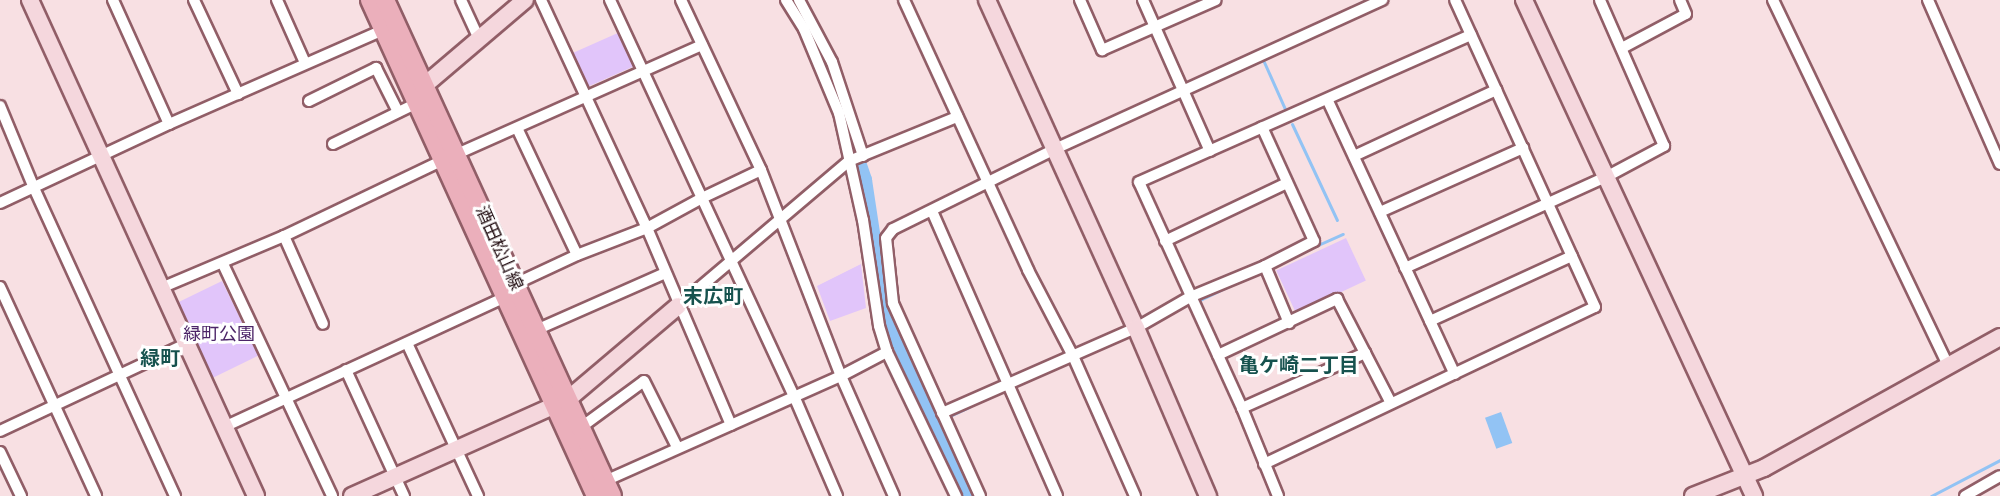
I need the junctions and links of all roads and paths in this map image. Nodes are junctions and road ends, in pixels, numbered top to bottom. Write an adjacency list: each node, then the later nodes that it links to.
1 (30, 0): 54 (street)
2 (113, 0): 45 (street)
3 (194, 0): 37 (street)
4 (277, 0): 32 (street)
5 (370, 0): 27 (main road, 酒田松山線)
6 (385, 0): 34 (main road, 酒田松山線)
7 (461, 0): 29 (street)
8 (525, 0): 29 (street)
9 (542, 0): 38 (street)
10 (610, 0): 33 (street)
11 (681, 0): 30 (street)
12 (786, 0): 56 (street)
13 (799, 0): 52 (street)
14 (904, 0): 44 (street)
15 (987, 0): 50 (street)
16 (1080, 0): 26 (street)
17 (1143, 0): 26 (street)
18 (1382, 0): 36 (street)
19 (1455, 0): 28 (street)
20 (1524, 0): 59 (street)
21 (1600, 0): 31 (street)
22 (1680, 0): 31 (street)
23 (1773, 0): 96 (street)
24 (1928, 0): 57 (street)
25 (1209, 1): 26 (street)
26 (1155, 28): 36 (street)
27 (383, 30): 32 (street); 41 (main road, 酒田松山線)
28 (1471, 35): 35 (street); 39 (street)
29 (479, 39): 34 (street)
30 (702, 45): 33 (street); 58 (street)
31 (1622, 48): 59 (street)
32 (305, 63): 37 (street)
33 (645, 72): 38 (street); 63 (street)
34 (425, 85): 41 (street); 55 (main road, 酒田松山線)
35 (1496, 90): 49 (street); 53 (street)
36 (1183, 92): 50 (street); 51 (street)
37 (238, 94): 45 (street)
38 (585, 98): 47 (street); 69 (street)
39 (1328, 100): 46 (street); 53 (street)
40 (309, 101): 43 (street)
41 (417, 103): 43 (street); 55 (main road, 酒田松山線)
42 (0, 106): 62 (street)
43 (398, 112): 48 (street)
44 (957, 117): 52 (street); 60 (street)
45 (169, 124): 54 (street)
46 (1262, 127): 51 (street); 61 (street)
47 (518, 128): 55 (street); 72 (street)
48 (333, 144)
49 (1523, 148): 65 (street); 67 (street)
50 (1053, 150): 60 (street); 87 (street)
51 (1210, 151): 71 (street)
52 (863, 156): 56 (street)
53 (1354, 156): 67 (street)
54 (100, 157): 62 (street); 80 (street)
55 (450, 157): 70 (street); 81 (main road, 酒田松山線)
56 (849, 161): 68 (street); 92 (street)
57 (2000, 164)
58 (761, 170): 63 (street); 68 (street)
59 (1606, 177): 65 (street); 117 (street)
60 (988, 182): 66 (street); 94 (street)
61 (1287, 183): 71 (street); 76 (street)
62 (34, 188): 64 (street); 99 (street)
63 (702, 198): 69 (street); 74 (street)
64 (0, 203)
65 (1548, 204): 73 (street); 77 (street)
66 (932, 211): 101 (street); 108 (street)
67 (1380, 212): 77 (street)
68 (779, 222): 74 (street); 100 (street)
69 (647, 228): 72 (street); 78 (street)
70 (284, 236): 75 (street); 86 (street)
71 (1165, 241): 82 (street)
72 (577, 255): 81 (street)
73 (1572, 256): 84 (street); 98 (street)
74 (730, 263): 83 (street); 102 (street)
75 (224, 264): 80 (street); 103 (street)
76 (1265, 266): 82 (street); 85 (street)
77 (1406, 268): 84 (street)
78 (665, 273): 83 (street); 88 (street)
79 (0, 287): 106 (street)
80 (161, 288): 91 (street)
81 (509, 291): 88 (main road, 酒田松山線); 90 (street); 104 (main road, 酒田松山線)
82 (1190, 297): 87 (street); 95 (street)
83 (678, 306): 104 (street); 109 (street)
84 (1430, 321): 98 (street)
85 (1289, 323): 93 (street); 95 (street)
86 (323, 324)
87 (1136, 328): 94 (street); 135 (street)
88 (536, 330): 104 (main road, 酒田松山線)
89 (2000, 337): 96 (street)
90 (407, 343): 97 (street); 114 (street)
91 (186, 344): 99 (street); 110 (street)
92 (887, 352): 100 (street); 131 (street)
93 (1365, 353): 105 (street); 107 (street)
94 (1073, 356): 101 (street); 134 (street)
95 (1218, 356): 107 (street)
96 (1948, 366): 117 (street)
97 (346, 370): 103 (street); 119 (street)
98 (1455, 374): 105 (street)
99 (120, 376): 106 (street); 123 (street)
100 (841, 376): 102 (street); 130 (street)
101 (1007, 384): 108 (street); 133 (street)
102 (794, 396): 109 (street); 129 (street)
103 (285, 397): 110 (street); 125 (street)
104 (560, 403): 111 (main road, 酒田松山線); 114 (street); 120 (main road, 酒田松山線)
105 (1391, 403): 116 (street)
106 (54, 405): 112 (street); 122 (street)
107 (1242, 408): 116 (street)
108 (942, 413): 132 (street)
109 (731, 425): 113 (street)
110 (224, 427): 124 (street)
111 (580, 428): 113 (street); 120 (main road, 酒田松山線)
112 (0, 431)
113 (677, 447): 120 (street)
114 (456, 450): 119 (street); 128 (street)
115 (0, 452): 121 (street)
116 (1264, 464): 136 (street)
117 (1746, 476): 137 (street); 138 (street)
118 (2000, 476): 139 (street)
119 (396, 477): 126 (street); 127 (street)
120 (604, 491)
121 (21, 496)
122 (96, 496)
123 (175, 496)
124 (256, 496)
125 (332, 496)
126 (352, 496)
127 (404, 496)
128 (478, 496)
129 (837, 496)
130 (894, 496)
131 (956, 496)
132 (980, 496)
133 (1057, 496)
134 (1135, 496)
135 (1208, 496)
136 (1278, 496)
137 (1693, 496)
138 (1754, 496)
139 (1965, 496)

